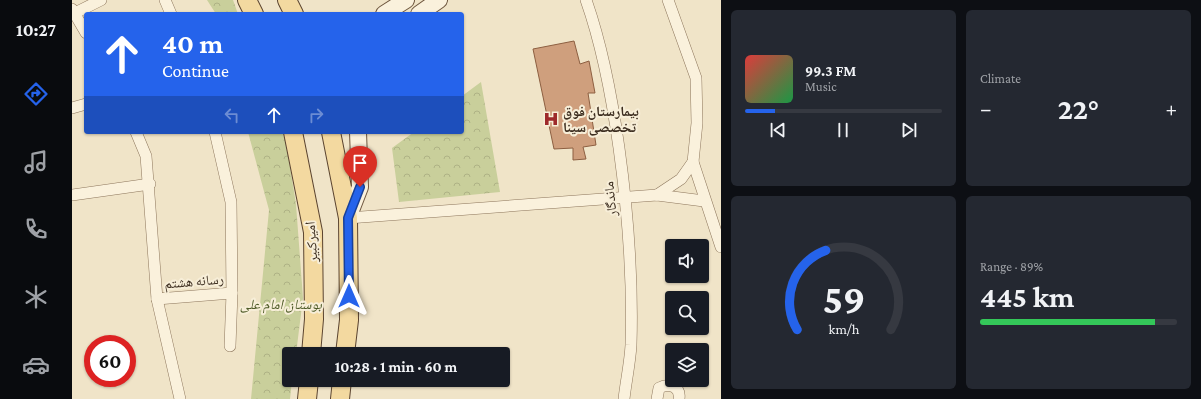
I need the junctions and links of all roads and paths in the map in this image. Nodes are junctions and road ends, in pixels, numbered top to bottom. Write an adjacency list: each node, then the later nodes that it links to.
1 (101, 0): 9 (street)
2 (165, 0): 10 (street)
3 (247, 0): 11 (main road)
4 (287, 0): 12 (main road)
5 (406, 0): 13 (street)
6 (439, 0): 14 (street)
7 (586, 0): 27 (street, ماندگار)
8 (668, 0): 23 (street)
9 (73, 11): 15 (street)
10 (170, 12)
11 (253, 12)
12 (293, 12)
13 (387, 12)
14 (422, 12)
15 (84, 30)
16 (84, 105): 17 (street)
17 (72, 108)
18 (137, 134): 24 (street)
19 (215, 134): 31 (street)
20 (294, 134): 34 (main road, امیرکبیر)
21 (331, 134): 29 (main road)
22 (358, 134): 29 (street)
23 (693, 162): 26 (street); 28 (street)
24 (150, 184): 25 (street); 32 (street)
25 (72, 195)
26 (657, 195): 27 (street); 28 (street)
27 (626, 197): 29 (street); 41 (street, ماندگار)
28 (704, 201): 30 (street)
29 (348, 218): 35 (main road)
30 (721, 247)
31 (232, 293): 32 (street, رسانه هشتم); 33 (street)
32 (157, 299): 38 (street)
33 (230, 346)
34 (312, 347)
35 (346, 347)
36 (308, 387): 39 (main road)
37 (341, 387): 40 (main road)
38 (180, 399)
39 (307, 399)
40 (340, 399)
41 (624, 399)
42 (657, 399): 43 (street)
43 (679, 399)

